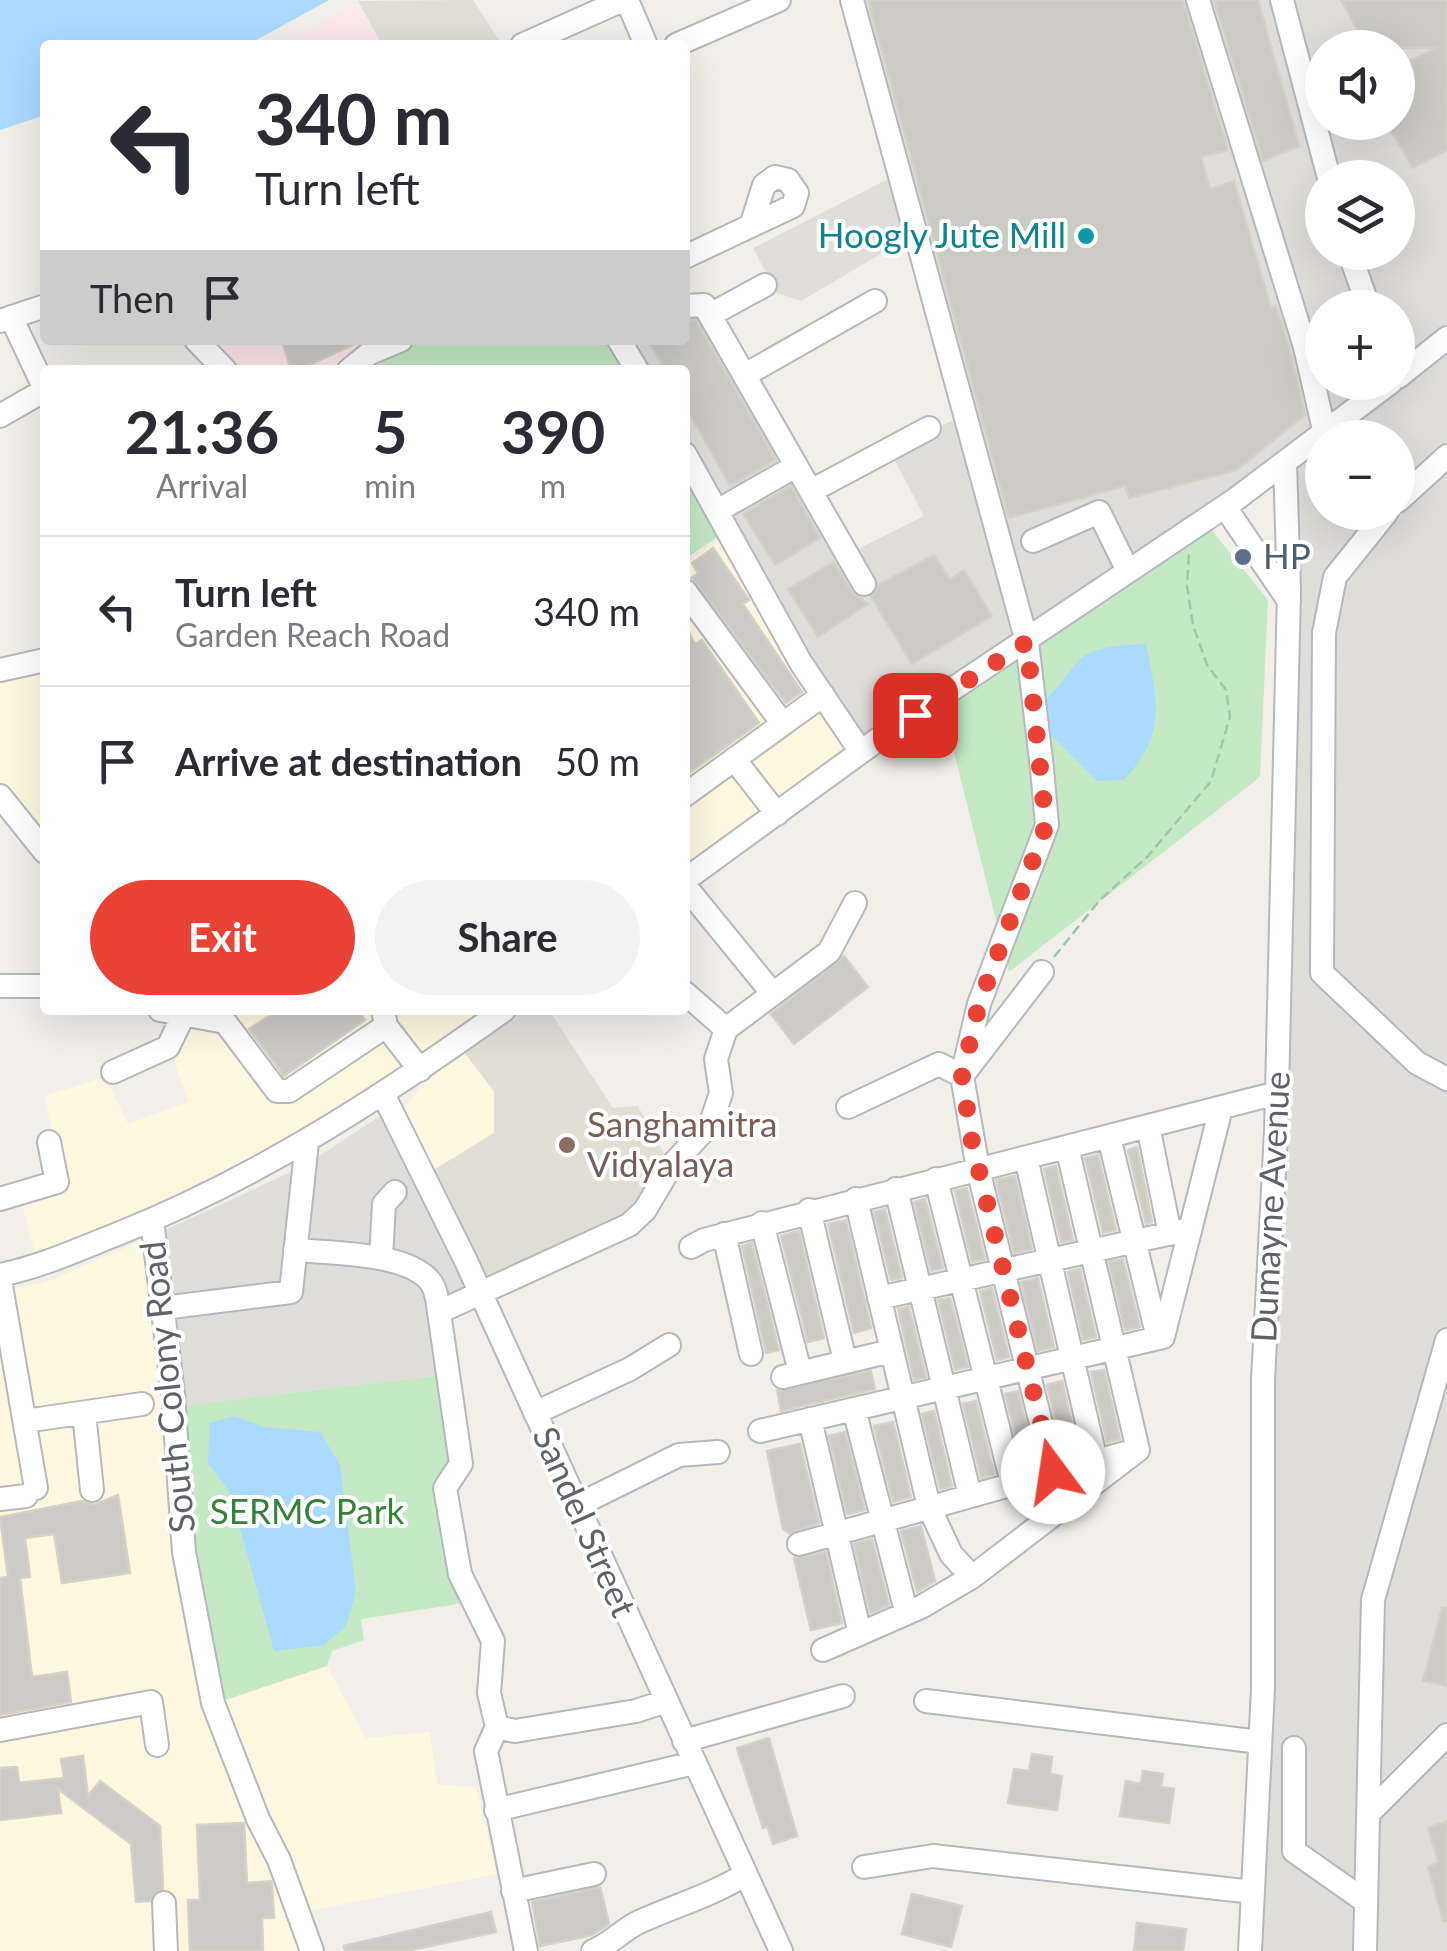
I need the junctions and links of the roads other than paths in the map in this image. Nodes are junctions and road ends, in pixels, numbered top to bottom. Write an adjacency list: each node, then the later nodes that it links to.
1 (625, 0): 6 (street); 7 (street)
2 (779, 0): 8 (street)
3 (852, 0): 47 (street)
4 (1198, 0): 29 (street)
5 (1282, 0): 9 (street)
6 (533, 40)
7 (644, 40)
8 (687, 40)
9 (1324, 160)
10 (752, 222): 11 (street)
11 (690, 255)
12 (764, 285): 16 (street)
13 (876, 301): 24 (street)
14 (690, 306): 16 (street)
15 (40, 308): 17 (street)
16 (710, 315): 24 (street)
17 (6, 319): 25 (street)
18 (1447, 338): 21 (street)
19 (201, 345): 22 (street)
20 (389, 345): 23 (street)
21 (1415, 364)
22 (220, 365)
23 (355, 365)
24 (745, 375): 36 (street)
25 (40, 380)
26 (40, 392): 28 (street)
27 (1368, 400): 30 (street)
28 (0, 416)
29 (1322, 420)
30 (1343, 420)
31 (929, 428): 38 (street)
32 (1305, 448): 35 (street)
33 (1447, 456): 37 (street)
34 (690, 463): 40 (street)
35 (1285, 463): 39 (street); 46 (street, Dumayne Avenue)
36 (796, 466): 38 (street); 40 (street)
37 (1415, 485)
38 (810, 490): 44 (street)
39 (1225, 507): 43 (street); 46 (street)
40 (717, 512): 50 (street)
41 (1373, 530): 74 (street)
42 (1034, 541): 43 (street)
43 (1128, 571): 47 (street)
44 (864, 584)
45 (690, 599): 51 (street)
46 (1288, 601): 75 (street, Dumayne Avenue)
47 (1027, 642): 52 (street); 73 (street)
48 (40, 661): 49 (street)
49 (0, 670)
50 (822, 694): 51 (street); 52 (street)
51 (782, 724): 53 (street)
52 (861, 752): 56 (street)
53 (734, 759): 54 (street); 56 (street)
54 (690, 791)
55 (0, 796): 57 (street)
56 (776, 814): 58 (street)
57 (40, 846)
58 (690, 877)
59 (690, 885): 64 (street)
60 (856, 904): 64 (street)
61 (1042, 972): 73 (street)
62 (0, 986): 63 (street)
63 (40, 986)
64 (773, 994): 70 (street)
65 (690, 997): 70 (street)
66 (179, 1015): 68 (street)
67 (497, 1015): 71 (street)
68 (183, 1016): 69 (street); 72 (street)
69 (385, 1018): 71 (street)
70 (726, 1029): 106 (street)
71 (420, 1070): 76 (street)
72 (114, 1072)
73 (962, 1076): 77 (street); 85 (street)
74 (1447, 1079)
75 (1277, 1094): 78 (street); 153 (street, Dumayne Avenue)
76 (384, 1096): 82 (street); 106 (street, Sandel Street)
77 (848, 1107)
78 (1220, 1108): 79 (street); 94 (street)
79 (1148, 1126): 80 (street); 94 (street)
80 (1109, 1137): 83 (street); 96 (street)
81 (50, 1142): 89 (street)
82 (307, 1142): 92 (street); 98 (street)
83 (1067, 1148): 84 (street); 99 (street)
84 (1026, 1158): 85 (street); 101 (street)
85 (978, 1169): 86 (street); 102 (street)
86 (936, 1179): 87 (street); 104 (street)
87 (896, 1189): 90 (street); 105 (street)
88 (396, 1192): 100 (street)
89 (0, 1199)
90 (856, 1199): 91 (street); 107 (street)
91 (809, 1210): 93 (street); 117 (street)
92 (152, 1220): 103 (street); 108 (street, South Colony Road)
93 (762, 1223): 95 (street); 117 (street)
94 (1180, 1232): 96 (street); 110 (street)
95 (724, 1234): 97 (street); 115 (street)
96 (1135, 1242): 99 (street); 110 (street)
97 (691, 1248)
98 (295, 1250): 100 (street); 108 (street)
99 (1092, 1252): 101 (street); 113 (street)
100 (381, 1258): 109 (street)
101 (1049, 1261): 102 (street); 116 (street)
102 (1004, 1271): 104 (street); 118 (street)
103 (0, 1277): 127 (street)
104 (963, 1280): 105 (street); 119 (street)
105 (920, 1290): 107 (street); 120 (street)
106 (482, 1295): 109 (street); 125 (street, Sandel Street)
107 (879, 1298): 114 (street)
108 (163, 1308): 167 (street, South Colony Road)
109 (439, 1312): 149 (street)
110 (1158, 1338): 113 (street)
111 (1447, 1340): 158 (street)
112 (669, 1344): 125 (street)
113 (1116, 1348): 116 (street); 129 (street)
114 (892, 1350): 117 (street); 121 (street)
115 (751, 1354)
116 (1070, 1357): 118 (street); 131 (street)
117 (845, 1362)
118 (1027, 1366): 119 (street); 132 (street)
119 (988, 1376): 120 (street); 133 (street)
120 (942, 1386): 121 (street); 135 (street)
121 (902, 1397): 123 (street); 138 (street)
122 (142, 1404): 124 (street)
123 (854, 1408): 126 (street); 139 (street)
124 (84, 1413): 127 (street); 134 (street)
125 (535, 1414): 137 (street, Sandel Street)
126 (810, 1419): 128 (street); 140 (street)
127 (25, 1422): 136 (street)
128 (760, 1431)
129 (1138, 1450): 131 (street); 142 (street)
130 (718, 1452): 137 (street)
131 (1096, 1461): 132 (street)
132 (1053, 1472): 133 (street)
133 (1012, 1483): 135 (street)
134 (92, 1490)
135 (970, 1496): 138 (street)
136 (0, 1499)
137 (576, 1506): 147 (street, Sandel Street)
138 (929, 1507): 139 (street); 142 (street)
139 (882, 1520): 140 (street); 143 (street)
140 (836, 1534): 141 (street); 144 (street)
141 (799, 1544)
142 (972, 1577): 143 (street)
143 (906, 1611): 144 (street)
144 (860, 1634): 145 (street)
145 (823, 1650)
146 (842, 1696): 152 (street)
147 (666, 1700): 149 (street); 152 (street, Sandel Street)
148 (926, 1702): 153 (street)
149 (497, 1727): 157 (street)
150 (0, 1730): 154 (street)
151 (1447, 1735): 158 (street)
152 (684, 1741): 156 (street, Sandel Street)
153 (1260, 1742): 163 (street, Dumayne Avenue)
154 (157, 1745)
155 (1294, 1748): 164 (street)
156 (694, 1764): 157 (street); 161 (street, Sandel Street)
157 (496, 1810): 162 (street)
158 (1370, 1812): 164 (street)
159 (864, 1867): 163 (street)
160 (594, 1874): 162 (street)
161 (746, 1874): 169 (street); 170 (street, Sandel Street)
162 (513, 1891): 168 (street)
163 (1253, 1892): 171 (street, Dumayne Avenue)
164 (1365, 1901): 172 (street)
165 (164, 1903): 166 (street)
166 (166, 1951)
167 (312, 1951)
168 (526, 1951)
169 (593, 1951)
170 (781, 1951)
171 (1250, 1951)
172 (1366, 1951)

